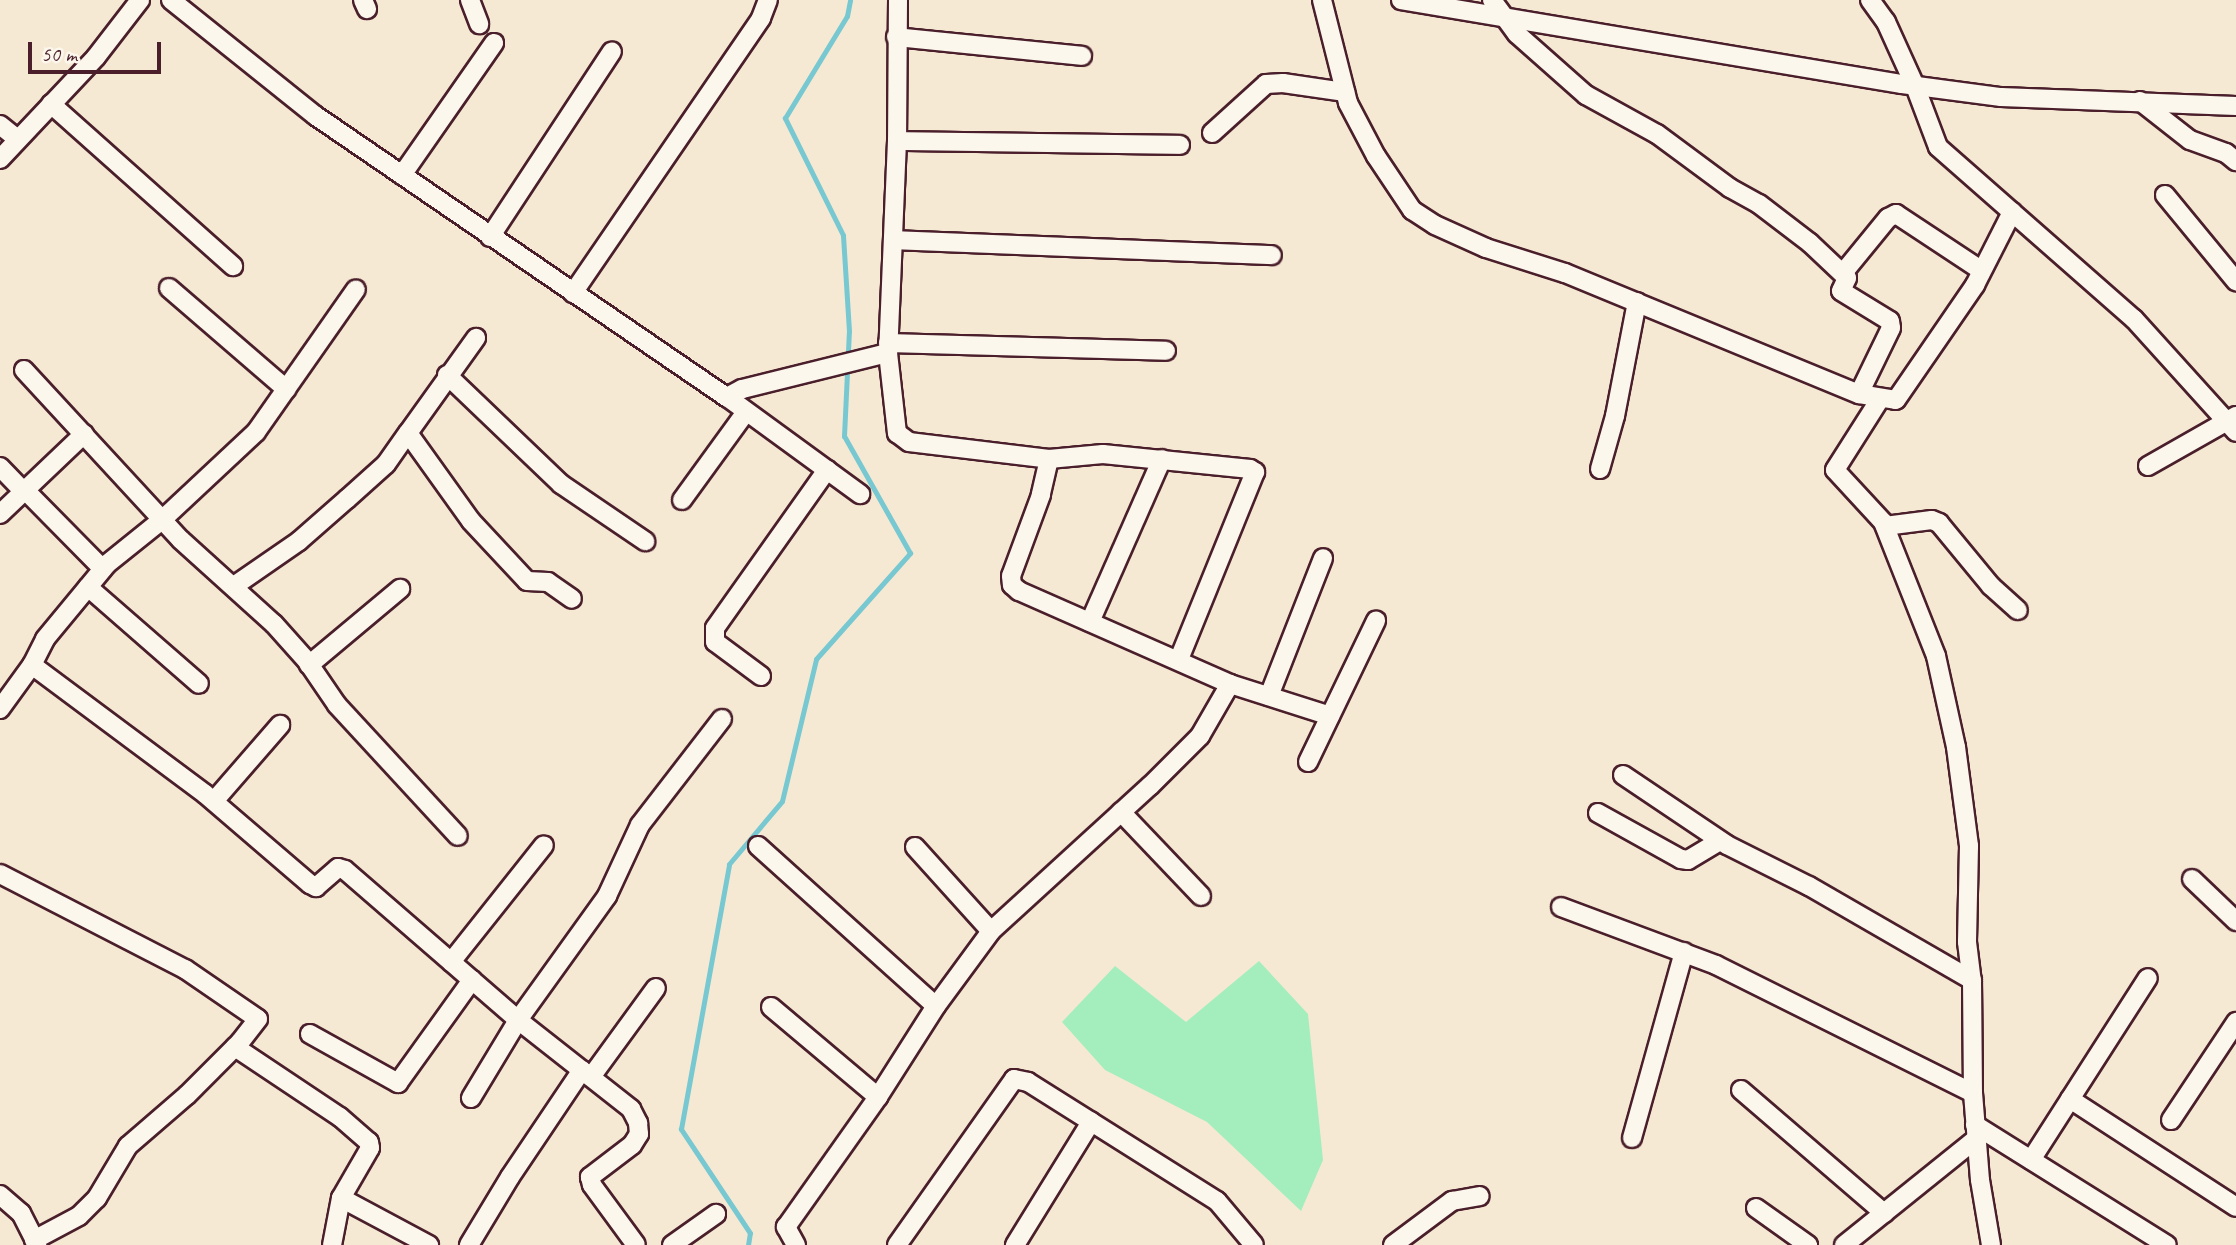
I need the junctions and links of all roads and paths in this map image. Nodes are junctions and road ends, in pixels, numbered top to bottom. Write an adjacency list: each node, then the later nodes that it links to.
1 (140, 0): 19 (street)
2 (171, 0): 28 (street)
3 (470, 0): 11 (street)
4 (768, 0): 40 (street)
5 (898, 0): 12 (street)
6 (1322, 0): 17 (street)
7 (1401, 0): 10 (street)
8 (1492, 0): 10 (street)
9 (1870, 0): 16 (street)
10 (1501, 16): 16 (street); 36 (street)
11 (479, 24)
12 (896, 37): 15 (street); 24 (street)
13 (494, 43): 28 (street)
14 (612, 51): 31 (street)
15 (1082, 56)
16 (1915, 86): 18 (street); 30 (street)
17 (1345, 92): 22 (street); 41 (street)
18 (2140, 101): 20 (street); 27 (street)
19 (51, 104): 23 (street); 34 (street)
20 (2236, 106)
21 (0, 125): 23 (street)
22 (1212, 133)
23 (17, 139): 26 (street)
24 (897, 141): 25 (street); 32 (street)
25 (1180, 145)
26 (0, 159)
27 (2236, 161)
28 (402, 176): 31 (street)
29 (2165, 195): 37 (street)
30 (2012, 212): 35 (street); 52 (street)
31 (490, 237): 40 (street)
32 (894, 240): 33 (street); 43 (street)
33 (1272, 255)
34 (233, 265)
35 (1981, 270): 36 (street); 50 (street)
36 (1843, 274): 48 (street)
37 (2236, 281)
38 (169, 288): 47 (street)
39 (356, 289): 47 (street)
40 (573, 293): 49 (street)
41 (1637, 302): 48 (street); 59 (street)
42 (475, 338): 46 (street)
43 (882, 350): 44 (street); 49 (street); 55 (street)
44 (1166, 351)
45 (24, 370): 54 (street)
46 (447, 375): 53 (street); 67 (street)
47 (286, 389): 65 (street)
48 (1859, 394): 50 (street)
49 (727, 397): 51 (street)
50 (1880, 399): 66 (street)
51 (746, 412): 60 (street); 63 (street)
52 (2233, 423): 57 (street)
53 (408, 433): 70 (street); 73 (street)
54 (84, 434): 61 (street); 65 (street)
55 (1049, 459): 56 (street); 76 (street)
56 (1162, 459): 76 (street); 77 (street)
57 (2148, 466)
58 (0, 467): 61 (street)
59 (1600, 468)
60 (827, 470): 62 (street); 80 (street)
61 (23, 490): 64 (street); 69 (street)
62 (860, 494)
63 (682, 500)
64 (0, 513)
65 (163, 519): 69 (street); 70 (street)
66 (1885, 526): 74 (street); 108 (street)
67 (645, 541)
68 (1323, 558): 83 (street)
69 (103, 569): 71 (street)
70 (234, 586): 79 (street)
71 (88, 587): 78 (street); 81 (street)
72 (400, 589): 79 (street)
73 (572, 599)
74 (2018, 610)
75 (1376, 621): 85 (street)
76 (1090, 622): 77 (street)
77 (1180, 659): 82 (street)
78 (32, 665): 84 (street); 90 (street)
79 (309, 665): 93 (street)
80 (761, 676)
81 (199, 684)
82 (1230, 684): 83 (street); 91 (street)
83 (1269, 696): 85 (street)
84 (0, 709)
85 (1329, 716): 88 (street)
86 (722, 719): 112 (street)
87 (280, 725): 90 (street)
88 (1308, 762)
89 (1622, 775): 94 (street)
90 (214, 801): 105 (street)
91 (1121, 812): 100 (street); 103 (street)
92 (1598, 813): 94 (street)
93 (458, 836)
94 (1720, 841): 108 (street)
95 (544, 845): 105 (street)
96 (758, 846): 110 (street)
97 (915, 847): 103 (street)
98 (0, 874): 115 (street)
99 (2192, 879): 102 (street)
100 (1201, 895)
101 (1561, 907): 104 (street)
102 (2236, 921)
103 (990, 931): 110 (street)
104 (1684, 952): 118 (street); 125 (street)
105 (451, 962): 107 (street)
106 (2148, 978): 121 (street)
107 (472, 980): 112 (street); 114 (street)
108 (1972, 980): 118 (street)
109 (656, 988): 116 (street)
110 (936, 1006): 119 (street)
111 (771, 1007): 119 (street)
112 (519, 1020): 116 (street); 120 (street)
113 (2236, 1022): 122 (street)
114 (310, 1034)
115 (235, 1047): 129 (street); 134 (street)
116 (586, 1073): 137 (street); 138 (street)
117 (1741, 1090): 132 (street)
118 (1972, 1093): 124 (street)
119 (878, 1097): 140 (street)
120 (471, 1098)
121 (2070, 1099): 126 (street); 130 (street)
122 (2171, 1120)
123 (1091, 1122): 141 (street); 142 (street); 143 (street)
124 (1976, 1132): 126 (street); 132 (street); 147 (street)
125 (1632, 1138)
126 (2031, 1160): 148 (street)
127 (0, 1195): 134 (street)
128 (1480, 1196): 144 (street)
129 (341, 1198): 135 (street); 136 (street)
130 (2236, 1207)
131 (1756, 1208): 145 (street)
132 (1884, 1213): 146 (street)
133 (716, 1214): 139 (street)
134 (36, 1243)
135 (332, 1245)
136 (429, 1245)
137 (469, 1245)
138 (636, 1245)
139 (672, 1245)
140 (796, 1245)
141 (897, 1245)
142 (1015, 1245)
143 (1254, 1245)
144 (1393, 1245)
145 (1808, 1245)
146 (1844, 1245)
147 (1991, 1245)
148 (2167, 1245)

